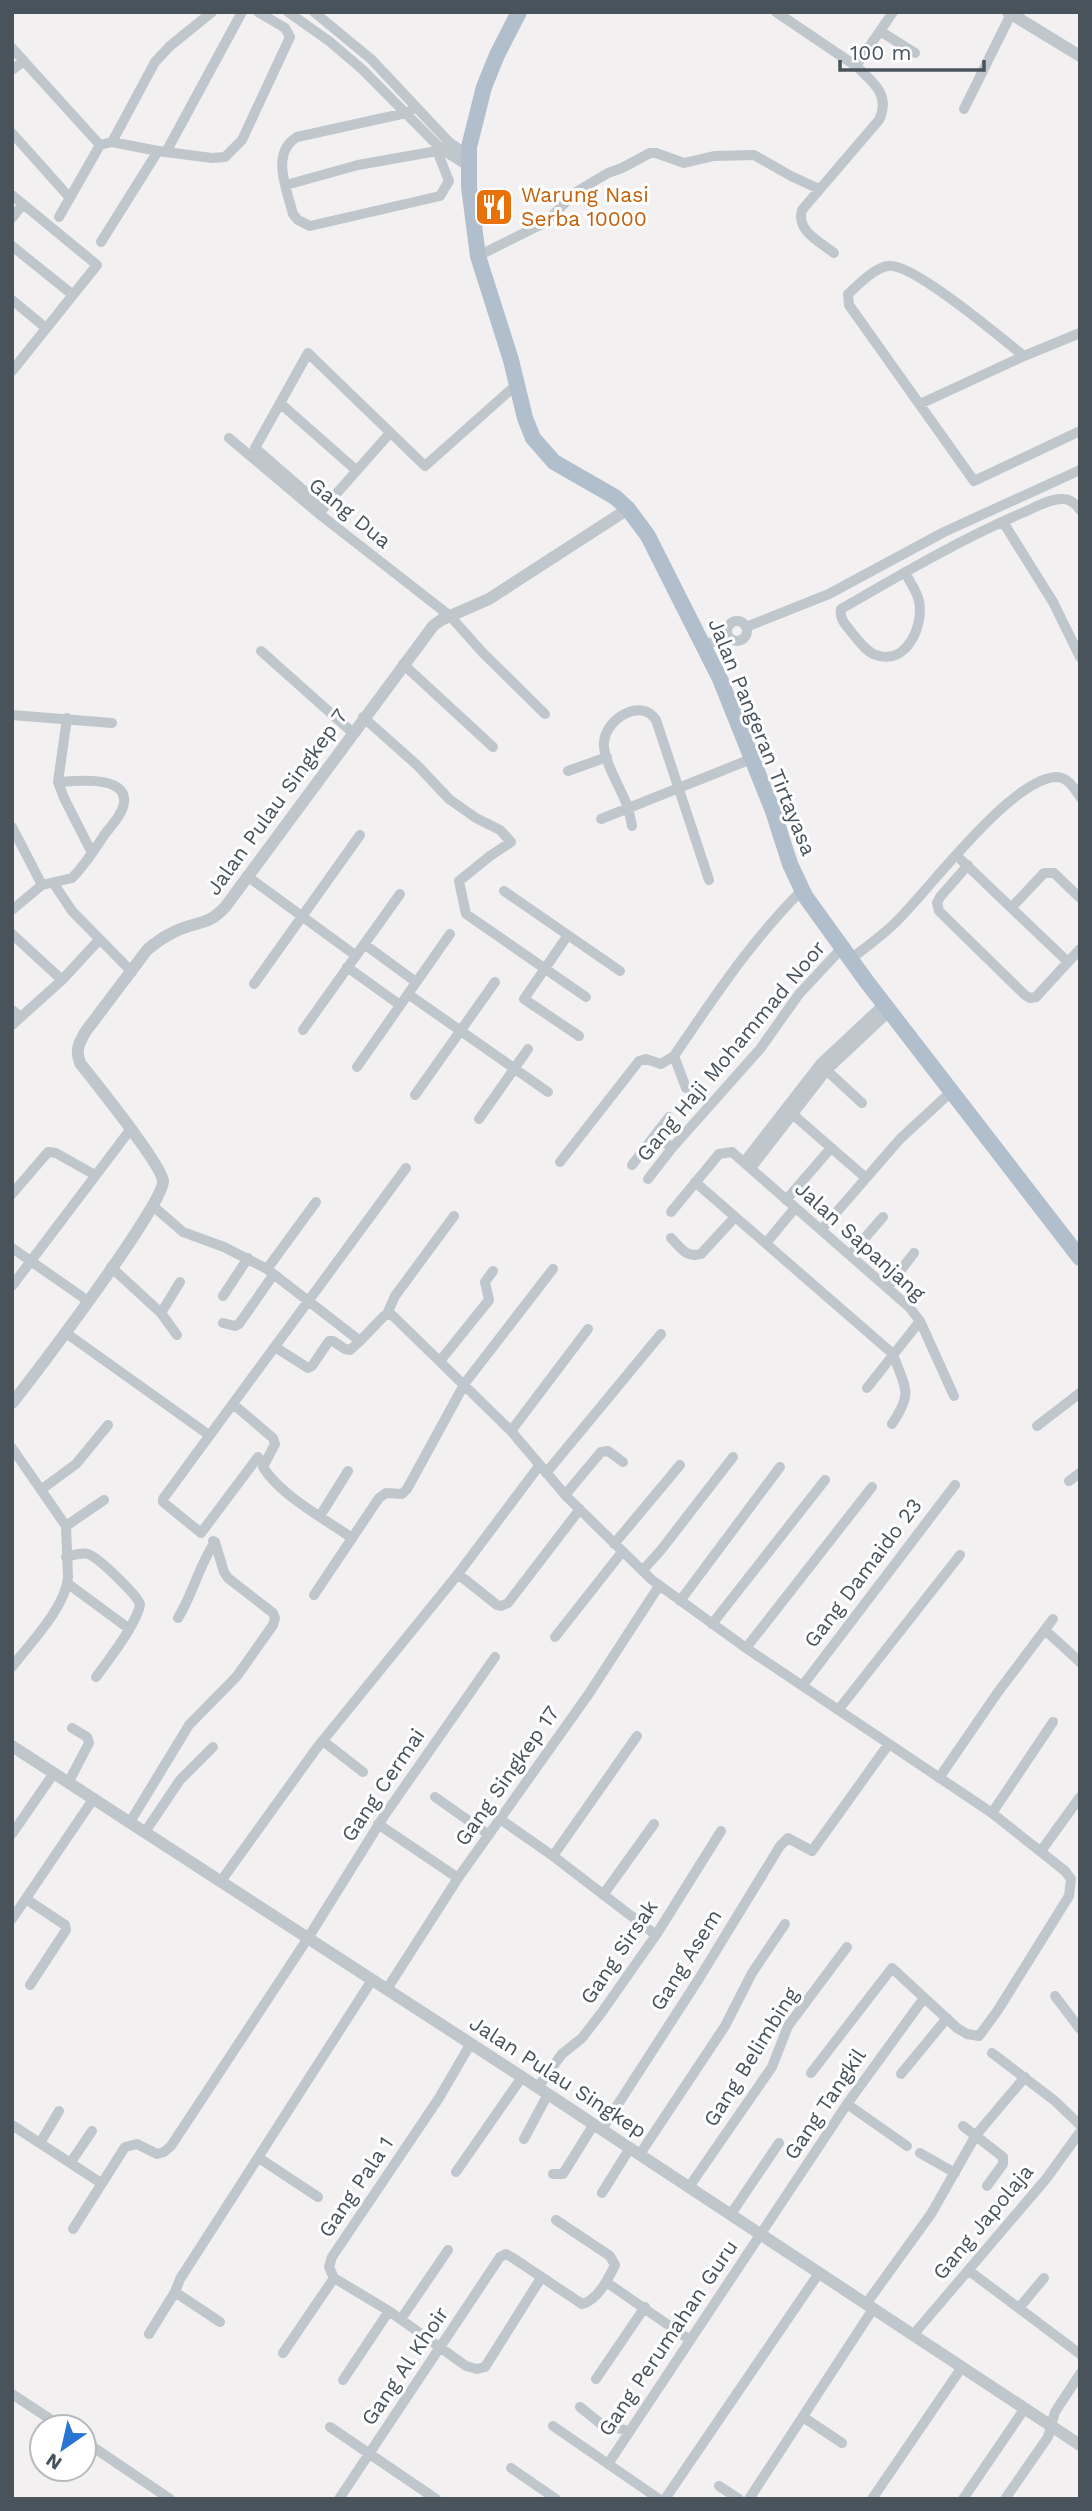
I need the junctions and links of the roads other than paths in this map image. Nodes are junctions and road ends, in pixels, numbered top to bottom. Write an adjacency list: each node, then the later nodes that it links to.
1 (212, 12): 23 (street)
2 (242, 12): 26 (street)
3 (258, 12): 26 (street)
4 (288, 12): 17 (street)
5 (314, 12): 14 (street)
6 (520, 12): 27 (main road, Jalan Pangeran Tirtayasa)
7 (776, 12): 18 (street)
8 (877, 12): 10 (street)
9 (1010, 13): 15 (street); 20 (street)
10 (891, 15): 11 (street)
11 (880, 31): 13 (street); 18 (street)
12 (12, 48): 16 (street)
13 (915, 53)
14 (366, 54): 17 (street); 21 (street)
15 (1080, 56)
16 (24, 61): 19 (street); 24 (street)
17 (357, 65): 21 (street)
18 (856, 66): 29 (street)
19 (12, 70)
20 (964, 109)
21 (411, 110): 25 (street); 28 (street)
22 (12, 133): 31 (street)
23 (112, 142): 24 (street); 26 (street)
24 (100, 145): 31 (street)
25 (442, 147): 27 (street); 28 (street); 28 (street)
26 (162, 152): 35 (street)
27 (468, 161): 38 (main road, Jalan Pangeran Tirtayasa)
28 (286, 185)
29 (819, 189): 37 (street); 38 (street)
30 (12, 195): 32 (street)
31 (70, 198): 33 (street)
32 (23, 204): 34 (street); 39 (street)
33 (59, 217)
34 (12, 218)
35 (102, 242)
36 (12, 246): 39 (street)
37 (834, 253)
38 (478, 256): 46 (main road, Jalan Pangeran Tirtayasa)
39 (73, 295): 41 (street)
40 (12, 300): 41 (street)
41 (47, 328): 44 (street)
42 (1080, 333): 43 (street)
43 (1024, 356): 48 (street); 48 (street)
44 (16, 359): 45 (street)
45 (12, 371)
46 (516, 385): 50 (street); 54 (main road, Jalan Pangeran Tirtayasa)
47 (281, 404): 50 (street); 52 (street); 55 (street)
48 (920, 404): 49 (street)
49 (1080, 431)
50 (390, 433): 52 (street)
51 (229, 438): 55 (street, Gang Dua)
52 (356, 470): 55 (street)
53 (1080, 470): 60 (street)
54 (628, 509): 59 (street, Jalan Pulau Singkep 7); 60 (main road, Jalan Pangeran Tirtayasa)
55 (321, 510): 59 (street, Gang Dua)
56 (1080, 510): 57 (street)
57 (1003, 522): 58 (street); 62 (street)
58 (905, 572): 58 (street)
59 (450, 616): 63 (street, Jalan Pulau Singkep 7); 64 (street, Gang Dua)
60 (705, 646): 72 (main road, Jalan Pangeran Tirtayasa)
61 (261, 651): 69 (street)
62 (1080, 657)
63 (403, 664): 66 (street, Jalan Pulau Singkep 7); 70 (street)
64 (545, 714)
65 (12, 715): 67 (street)
66 (363, 717): 69 (street, Jalan Pulau Singkep 7); 106 (street)
67 (67, 718): 68 (street); 74 (street)
68 (112, 723)
69 (352, 732): 85 (street, Jalan Pulau Singkep 7)
70 (493, 747)
71 (607, 757): 73 (street); 75 (street); 77 (street)
72 (751, 759): 75 (street); 89 (main road, Jalan Pangeran Tirtayasa)
73 (568, 771)
74 (58, 782): 82 (street); 82 (street)
75 (680, 789): 77 (street); 86 (street)
76 (1079, 795): 83 (street, Gang Haji Mohammad Noor)
77 (628, 807): 78 (street); 80 (street)
78 (601, 819)
79 (12, 827): 88 (street)
80 (632, 827)
81 (360, 835): 95 (street)
82 (92, 853): 87 (street)
83 (956, 855): 84 (street); 102 (street, Gang Haji Mohammad Noor)
84 (968, 865): 93 (street); 104 (street)
85 (247, 876): 95 (street); 108 (street, Jalan Pulau Singkep 7)
86 (709, 880)
87 (54, 884): 88 (street); 99 (street)
88 (42, 885): 94 (street)
89 (802, 890): 102 (main road, Jalan Pangeran Tirtayasa); 123 (street)
90 (504, 891): 98 (street)
91 (400, 894): 100 (street)
92 (1080, 898): 93 (street)
93 (1012, 907): 104 (street)
94 (12, 910)
95 (302, 917): 103 (street); 112 (street)
96 (12, 934): 109 (street)
97 (450, 934): 110 (street)
98 (568, 935): 106 (street); 107 (street)
99 (99, 940): 108 (street); 109 (street)
100 (364, 944): 103 (street); 110 (street)
101 (1080, 949): 104 (street)
102 (846, 954): 116 (main road, Jalan Pangeran Tirtayasa); 137 (street, Gang Haji Mohammad Noor)
103 (355, 955): 105 (street)
104 (1068, 962)
105 (347, 967): 115 (street); 119 (street)
106 (545, 968): 114 (street); 121 (street)
107 (620, 971)
108 (132, 972): 135 (street, Jalan Pulau Singkep 7)
109 (62, 980): 118 (street)
110 (416, 982): 113 (street)
111 (495, 982): 120 (street)
112 (254, 984)
113 (408, 994): 115 (street); 120 (street)
114 (586, 997)
115 (400, 1005): 124 (street)
116 (887, 1007): 125 (street); 128 (main road, Jalan Pangeran Tirtayasa)
117 (12, 1010): 118 (street)
118 (16, 1021)
119 (303, 1030)
120 (462, 1032): 126 (street); 130 (street)
121 (579, 1037)
122 (528, 1049): 126 (street)
123 (674, 1056): 127 (street); 139 (street)
124 (358, 1067)
125 (823, 1068): 131 (street); 132 (street)
126 (514, 1069): 129 (street); 134 (street)
127 (686, 1088)
128 (952, 1091): 144 (street); 163 (main road, Jalan Pangeran Tirtayasa)
129 (548, 1092)
130 (415, 1095)
131 (862, 1103)
132 (790, 1112): 138 (street); 141 (street)
133 (668, 1116): 136 (street)
134 (480, 1119)
135 (130, 1130): 143 (street); 150 (street, Jalan Pulau Singkep 7)
136 (655, 1135): 137 (street); 140 (street)
137 (673, 1148): 145 (street, Gang Haji Mohammad Noor)
138 (831, 1148): 144 (street); 148 (street)
139 (560, 1162)
140 (632, 1165)
141 (747, 1165): 146 (street); 148 (street, Jalan Sapanjang)
142 (406, 1168): 173 (street)
143 (95, 1175): 147 (street); 164 (street)
144 (866, 1178): 156 (street)
145 (648, 1179)
146 (695, 1182): 152 (street); 154 (street)
147 (12, 1194)
148 (786, 1200): 151 (street, Jalan Sapanjang)
149 (316, 1202): 168 (street)
150 (153, 1206): 162 (street); 165 (street, Jalan Pulau Singkep 7)
151 (794, 1208): 156 (street, Jalan Sapanjang); 158 (street)
152 (671, 1212)
153 (454, 1216): 176 (street)
154 (735, 1217): 157 (street); 158 (street)
155 (883, 1217): 161 (street)
156 (821, 1230): 161 (street, Jalan Sapanjang)
157 (671, 1238)
158 (766, 1243): 185 (street)
159 (12, 1248): 164 (street)
160 (914, 1253): 171 (street)
161 (850, 1255): 171 (street, Jalan Sapanjang)
162 (248, 1258): 168 (street); 172 (street)
163 (1080, 1258)
164 (30, 1261): 170 (street); 174 (street)
165 (111, 1268): 174 (street, Jalan Pulau Singkep 7); 175 (street)
166 (553, 1269): 187 (street)
167 (493, 1270): 186 (street)
168 (270, 1271): 173 (street); 178 (street)
169 (180, 1282): 175 (street)
170 (12, 1286)
171 (888, 1287): 177 (street, Jalan Sapanjang)
172 (223, 1296)
173 (307, 1300): 183 (street); 184 (street)
174 (88, 1301): 180 (street, Jalan Pulau Singkep 7)
175 (161, 1313): 182 (street)
176 (387, 1314): 183 (street); 186 (street)
177 (920, 1321): 185 (street); 190 (street, Jalan Sapanjang)
178 (223, 1323)
179 (588, 1329): 196 (street)
180 (66, 1333): 191 (street, Jalan Pulau Singkep 7); 197 (street)
181 (661, 1334): 204 (street)
182 (177, 1335)
183 (360, 1341): 184 (street)
184 (275, 1347): 192 (street)
185 (893, 1354): 188 (street); 193 (street)
186 (440, 1361): 187 (street)
187 (465, 1383): 196 (street); 218 (street)
188 (867, 1388)
189 (1080, 1393): 195 (street)
190 (954, 1396)
191 (12, 1403)
192 (233, 1404): 197 (street); 215 (street)
193 (892, 1423)
194 (108, 1425): 211 (street)
195 (1037, 1426)
196 (512, 1431): 204 (street)
197 (209, 1435): 217 (street)
198 (12, 1448): 211 (street)
199 (258, 1457): 217 (street)
200 (733, 1457): 223 (street)
201 (623, 1462): 212 (street)
202 (680, 1465): 220 (street)
203 (780, 1467): 228 (street)
204 (543, 1470): 212 (street); 224 (street)
205 (348, 1471): 215 (street)
206 (1080, 1473): 208 (street)
207 (825, 1480): 231 (street)
208 (1069, 1480)
209 (955, 1485): 240 (street, Gang Damaido 23)
210 (872, 1487): 235 (street)
211 (42, 1489): 216 (street)
212 (565, 1495): 214 (street)
213 (104, 1500): 216 (street)
214 (580, 1509): 220 (street); 224 (street)
215 (320, 1516): 218 (street)
216 (66, 1526): 222 (street)
217 (201, 1533): 219 (street)
218 (352, 1538): 227 (street)
219 (215, 1542): 229 (street); 258 (street)
220 (618, 1548): 223 (street); 234 (street)
221 (960, 1555): 241 (street)
222 (66, 1557): 225 (street); 232 (street)
223 (643, 1570): 226 (street)
224 (458, 1574): 245 (street)
225 (67, 1583): 232 (street); 238 (street)
226 (659, 1586): 228 (street); 257 (street, Gang Singkep 17)
227 (314, 1595)
228 (680, 1601): 231 (street)
229 (178, 1618)
230 (1053, 1619): 233 (street)
231 (712, 1624): 235 (street)
232 (128, 1628): 239 (street)
233 (1045, 1630): 237 (street); 251 (street)
234 (555, 1637)
235 (746, 1648): 240 (street)
236 (495, 1657): 259 (street, Gang Cermai)
237 (1080, 1662)
238 (12, 1667)
239 (96, 1677)
240 (803, 1685): 241 (street)
241 (839, 1709): 246 (street)
242 (1053, 1722): 256 (street)
243 (72, 1728): 252 (street)
244 (637, 1736): 266 (street)
245 (323, 1741): 249 (street); 268 (street)
246 (888, 1745): 251 (street); 295 (street, Gang Asem)
247 (12, 1746): 250 (street, Jalan Pulau Singkep)
248 (213, 1747): 262 (street)
249 (363, 1772)
250 (54, 1773): 252 (street, Jalan Pulau Singkep); 263 (street)
251 (939, 1778): 256 (street)
252 (69, 1781): 254 (street, Jalan Pulau Singkep)
253 (435, 1797): 264 (street)
254 (94, 1798): 258 (street, Jalan Pulau Singkep); 270 (street)
255 (1079, 1799): 265 (street)
256 (992, 1813): 265 (street)
257 (500, 1819): 264 (street, Gang Singkep 17); 266 (street)
258 (130, 1822): 262 (street, Jalan Pulau Singkep)
259 (378, 1824): 267 (street); 274 (street, Gang Cermai)
260 (654, 1824): 269 (street)
261 (721, 1831): 273 (street, Gang Sirsak)
262 (145, 1832): 268 (street, Jalan Pulau Singkep)
263 (12, 1834)
264 (489, 1835): 267 (street, Gang Singkep 17)
265 (1041, 1851): 281 (street)
266 (554, 1856): 269 (street)
267 (458, 1878): 278 (street, Gang Singkep 17)
268 (221, 1881): 274 (street, Jalan Pulau Singkep)
269 (603, 1895): 273 (street)
270 (26, 1899): 271 (street); 277 (street)
271 (12, 1919)
272 (785, 1924): 303 (street)
273 (656, 1935): 289 (street, Gang Sirsak)
274 (308, 1938): 276 (street, Jalan Pulau Singkep); 310 (street, Gang Cermai)
275 (847, 1947): 312 (street, Gang Belimbing)
276 (372, 1980): 278 (street, Jalan Pulau Singkep); 305 (street)
277 (30, 1985)
278 (387, 1989): 283 (street, Jalan Pulau Singkep)
279 (1055, 1996): 282 (street)
280 (925, 1998): 281 (street); 285 (street); 290 (street, Gang Tangkil)
281 (947, 2018): 286 (street)
282 (1080, 2029)
283 (471, 2043): 287 (street, Jalan Pulau Singkep); 323 (street, Gang Pala 1)
284 (992, 2053): 288 (street)
285 (811, 2073)
286 (901, 2074)
287 (522, 2077): 289 (street, Jalan Pulau Singkep); 307 (street)
288 (1025, 2077): 293 (street); 298 (street)
289 (543, 2091): 295 (street, Jalan Pulau Singkep); 299 (street, Gang Sirsak)
290 (847, 2104): 302 (street); 318 (street, Gang Tangkil)
291 (59, 2111): 300 (street)
292 (12, 2125): 300 (street)
293 (1080, 2125)
294 (963, 2126): 298 (street)
295 (598, 2127): 303 (street, Jalan Pulau Singkep); 309 (street)
296 (92, 2131): 306 (street)
297 (1080, 2133): 320 (street, Gang Japolaja)
298 (976, 2136): 308 (street); 311 (street)
299 (524, 2138)
300 (40, 2143): 306 (street)
301 (779, 2143): 315 (street)
302 (908, 2146)
303 (635, 2151): 312 (street, Jalan Pulau Singkep); 313 (street)
304 (920, 2153): 308 (street)
305 (259, 2158): 314 (street); 326 (street)
306 (71, 2162): 310 (street)
307 (456, 2172)
308 (955, 2173): 328 (street)
309 (553, 2174)
310 (101, 2183): 317 (street)
311 (987, 2186)
312 (689, 2187): 315 (street, Jalan Pulau Singkep)
313 (602, 2193)
314 (318, 2197)
315 (731, 2214): 318 (street, Jalan Pulau Singkep)
316 (556, 2220): 325 (street)
317 (74, 2229)
318 (761, 2234): 321 (street, Jalan Pulau Singkep); 335 (street, Gang Perumahan Guru)
319 (448, 2250): 331 (street)
320 (968, 2270): 329 (street); 334 (street, Gang Japolaja)
321 (821, 2274): 328 (street, Jalan Pulau Singkep); 363 (street)
322 (1044, 2277): 329 (street)
323 (334, 2278): 330 (street); 337 (street, Gang Pala 1)
324 (541, 2278): 325 (street); 336 (street); 336 (street, Gang Al Khoir)
325 (606, 2282): 327 (street)
326 (175, 2292): 332 (street); 333 (street)
327 (645, 2307): 335 (street); 341 (street)
328 (869, 2307): 334 (street, Jalan Pulau Singkep); 347 (street)
329 (1019, 2308): 338 (street)
330 (389, 2311): 331 (street); 342 (street)
331 (401, 2319): 336 (street)
332 (220, 2322)
333 (149, 2334)
334 (913, 2335): 339 (street, Jalan Pulau Singkep)
335 (690, 2340): 351 (street, Gang Perumahan Guru)
336 (440, 2348): 355 (street, Gang Al Khoir)
337 (283, 2353)
338 (1080, 2354)
339 (962, 2367): 345 (street, Jalan Pulau Singkep); 366 (street)
340 (1080, 2374): 350 (street)
341 (596, 2379)
342 (343, 2380)
343 (12, 2394): 346 (street)
344 (580, 2407): 351 (street)
345 (1025, 2408): 350 (street, Jalan Pulau Singkep); 367 (street)
346 (41, 2413)
347 (803, 2417): 352 (street); 365 (street)
348 (553, 2426): 356 (street)
349 (330, 2427): 355 (street)
350 (1052, 2427): 353 (street, Jalan Pulau Singkep); 368 (street)
351 (629, 2431): 356 (street, Gang Perumahan Guru)
352 (842, 2443)
353 (1080, 2445)
354 (98, 2450): 359 (street)
355 (369, 2454): 360 (street, Gang Al Khoir); 361 (street)
356 (608, 2464): 363 (street)
357 (512, 2468): 362 (street)
358 (719, 2486): 364 (street)
359 (170, 2499)
360 (338, 2499)
361 (436, 2499)
362 (556, 2499)
363 (662, 2499)
364 (738, 2499)
365 (749, 2499)
366 (872, 2499)
367 (963, 2499)
368 (1005, 2499)

